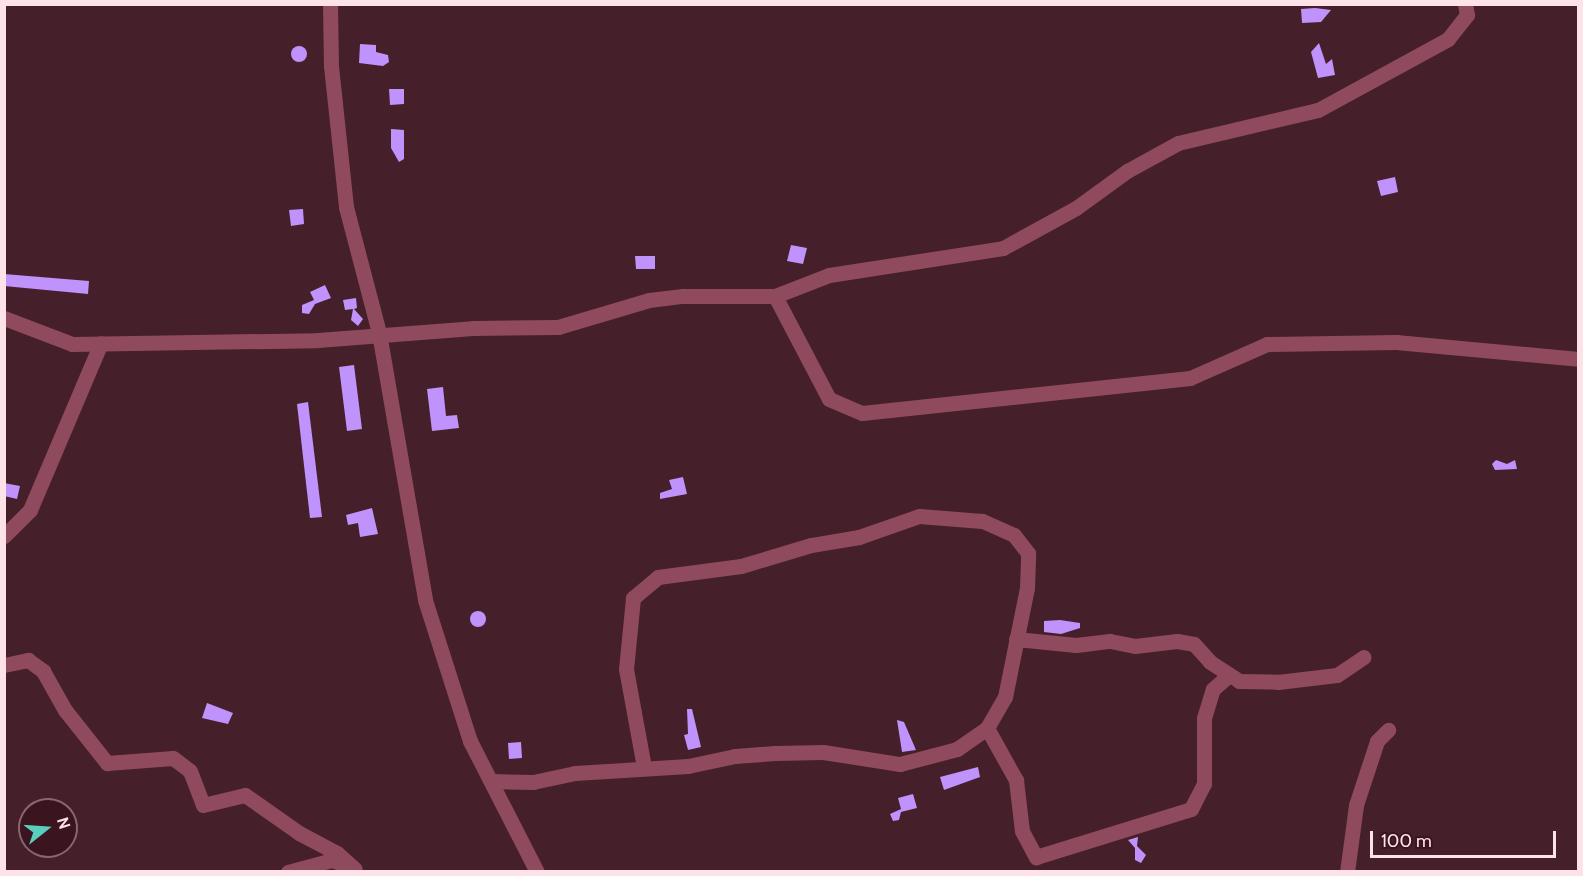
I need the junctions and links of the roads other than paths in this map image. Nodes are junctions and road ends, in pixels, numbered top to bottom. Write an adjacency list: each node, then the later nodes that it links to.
1 (330, 4): 5 (street)
2 (1466, 4): 3 (street)
3 (775, 296): 5 (street); 7 (street)
4 (4, 318): 6 (street)
5 (380, 333): 6 (street); 16 (street)
6 (101, 343): 8 (street)
7 (1578, 359)
8 (4, 536)
9 (1016, 639): 12 (street); 13 (street); 15 (street)
10 (1364, 657): 12 (street)
11 (4, 665): 17 (street)
12 (1229, 675): 13 (street)
13 (987, 728): 15 (street)
14 (1388, 730): 20 (street)
15 (644, 767): 16 (street)
16 (491, 781): 19 (street)
17 (359, 870): 18 (street)
18 (288, 872)
19 (537, 872)
20 (1347, 872)

